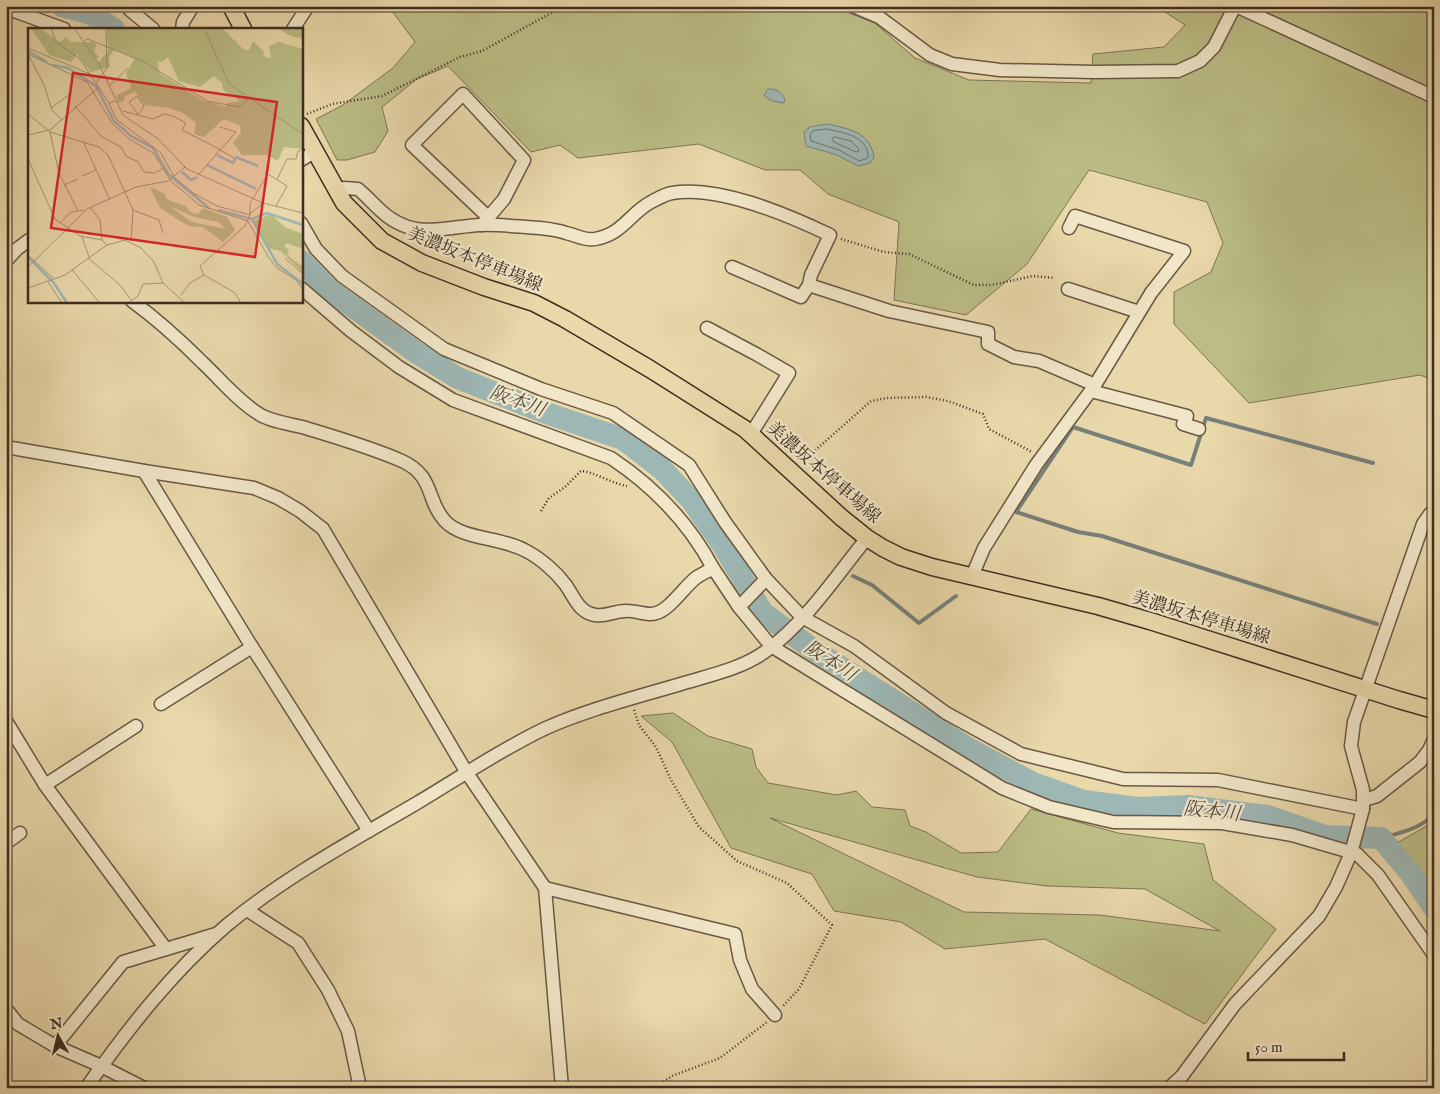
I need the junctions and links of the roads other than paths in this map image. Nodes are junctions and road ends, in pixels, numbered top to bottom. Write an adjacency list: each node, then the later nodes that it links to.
1 (127, 6): 9 (street)
2 (193, 6): 10 (street)
3 (231, 6): 11 (main road)
4 (308, 6): 12 (street)
5 (853, 6): 6 (street)
6 (1236, 6): 13 (street)
7 (6, 8): 8 (street)
8 (61, 28)
9 (152, 28)
10 (182, 28)
11 (242, 28)
12 (294, 28)
13 (1434, 97)
14 (302, 130): 15 (main road, 美濃坂本停車場線)
15 (308, 156): 16 (main road, 美濃坂本停車場線)
16 (337, 191): 17 (street); 31 (main road, 美濃坂本停車場線)
17 (485, 221): 17 (street); 23 (street)
18 (302, 225): 38 (street)
19 (1069, 228): 27 (street)
20 (28, 241): 21 (street)
21 (6, 262)
22 (732, 267): 23 (street)
23 (809, 284): 29 (street)
24 (302, 289): 36 (street)
25 (1068, 289): 27 (street)
26 (133, 302): 36 (street)
27 (1139, 312): 29 (street)
28 (707, 328): 31 (street)
29 (1093, 388): 30 (street); 37 (street)
30 (1199, 429)
31 (751, 434): 35 (main road, 美濃坂本停車場線)
32 (6, 447): 33 (street)
33 (144, 471): 42 (street); 49 (street)
34 (1434, 512): 43 (street)
35 (867, 538): 37 (main road, 美濃坂本停車場線); 40 (street)
36 (713, 568): 39 (street)
37 (972, 576): 43 (main road, 美濃坂本停車場線)
38 (766, 579): 39 (street); 40 (street)
39 (739, 608): 41 (street)
40 (800, 619): 41 (street); 51 (street)
41 (774, 644): 49 (street); 55 (street)
42 (252, 647): 44 (street); 52 (street)
43 (1364, 689): 45 (main road, 美濃坂本停車場線); 51 (street)
44 (161, 704)
45 (1434, 710)
46 (6, 721): 50 (street)
47 (136, 726): 50 (street)
48 (1434, 739): 51 (street)
49 (467, 773): 52 (street); 56 (street)
50 (45, 784): 59 (street)
51 (1364, 804): 55 (street)
52 (369, 831): 57 (street)
53 (20, 833): 54 (street)
54 (6, 843)
55 (1351, 853): 60 (street); 69 (street)
56 (545, 888): 62 (street); 68 (street)
57 (247, 910): 58 (street); 67 (street)
58 (220, 932): 59 (street); 64 (street)
59 (166, 949): 63 (street)
60 (1434, 955)
61 (6, 1009): 63 (street)
62 (775, 1015)
63 (55, 1046): 64 (street)
64 (101, 1066): 65 (street); 66 (street)
65 (86, 1088)
66 (144, 1088)
67 (360, 1088)
68 (562, 1088)
69 (1169, 1088)

